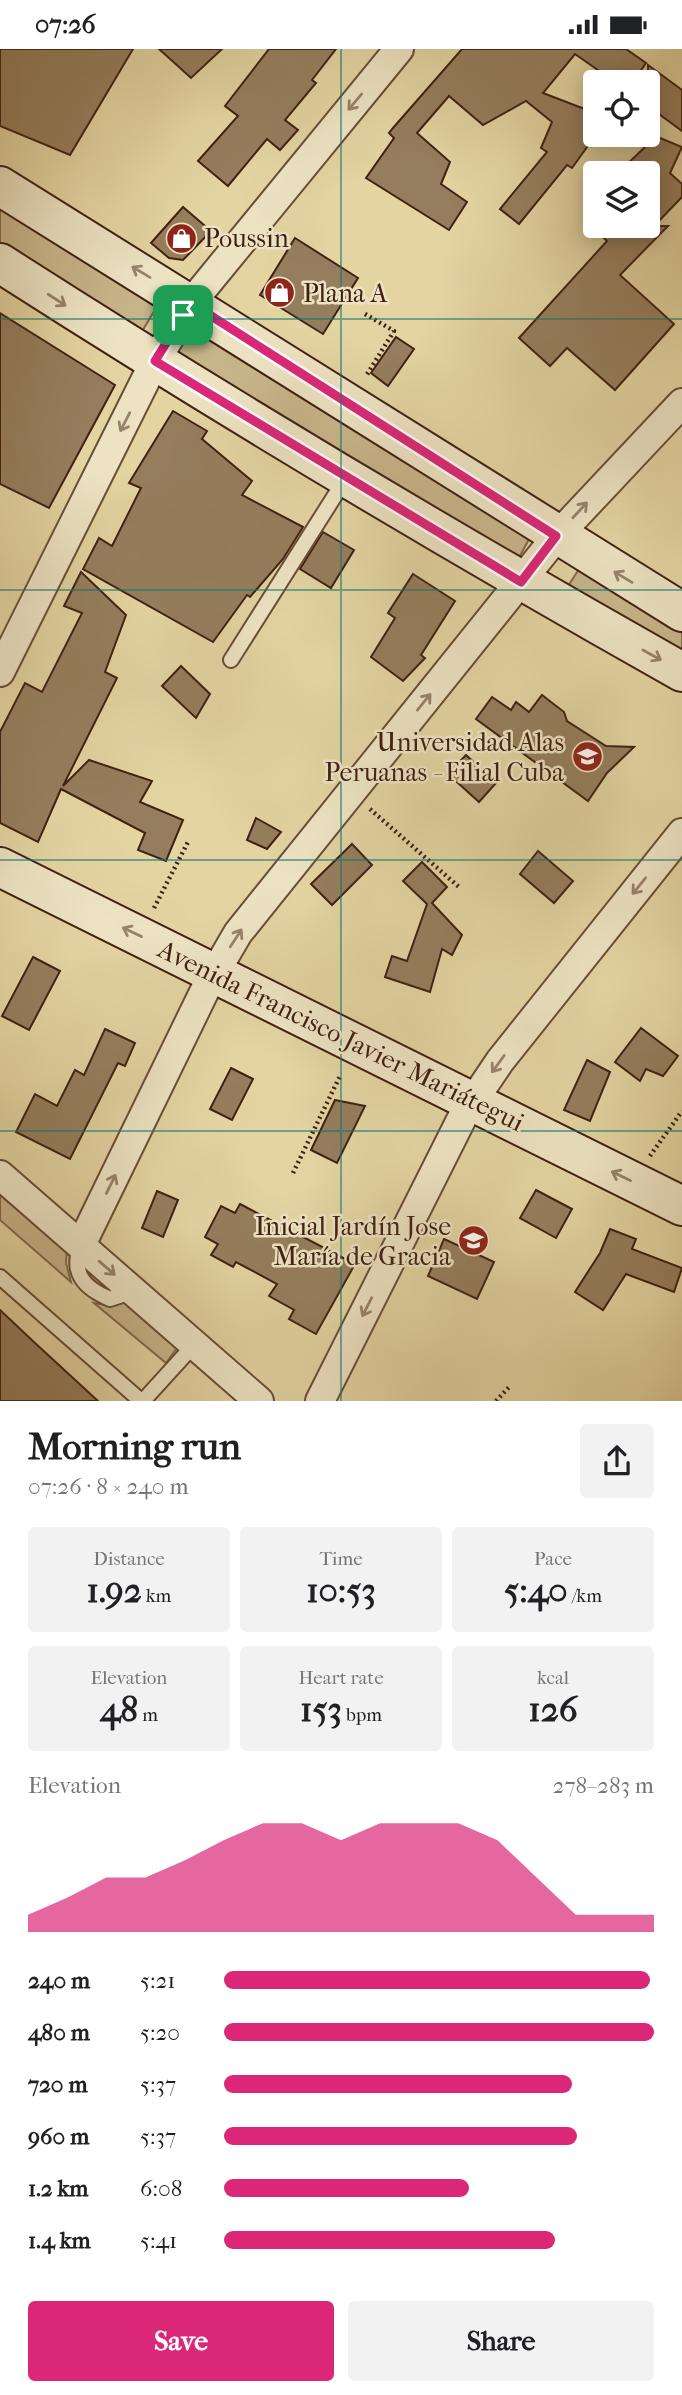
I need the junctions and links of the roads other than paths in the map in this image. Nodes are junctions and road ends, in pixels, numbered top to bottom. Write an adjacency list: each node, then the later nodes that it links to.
1 (399, 49): 4 (street, one-way to 4)
2 (0, 185): 4 (main road, one-way to 2)
3 (0, 263): 5 (main road, one-way to 5)
4 (191, 303): 5 (street); 8 (main road)
5 (155, 361): 7 (main road); 13 (street, one-way to 13)
6 (682, 403): 8 (street, one-way to 6)
7 (347, 477): 9 (main road); 11 (lane)
8 (556, 536): 9 (street); 10 (main road, one-way to 8)
9 (521, 582): 12 (main road, one-way to 12); 16 (street, one-way to 9)
10 (682, 612)
11 (230, 660)
12 (682, 672)
13 (0, 673)
14 (682, 833): 17 (street, one-way to 17)
15 (0, 867): 16 (main road, Avenida Francisco Javier Mariátegui, one-way to 15)
16 (215, 973): 17 (main road, Avenida Francisco Javier Mariátegui); 20 (street, one-way to 16)
17 (472, 1102): 19 (main road, Avenida Francisco Javier Mariátegui, one-way to 17); 25 (street, one-way to 25)
18 (0, 1175): 20 (street)
19 (682, 1206)
20 (81, 1245): 22 (street, one-way to 22)
21 (0, 1277): 23 (lane)
22 (193, 1346): 23 (lane); 24 (street)
23 (142, 1401)
24 (259, 1401)
25 (320, 1401)

